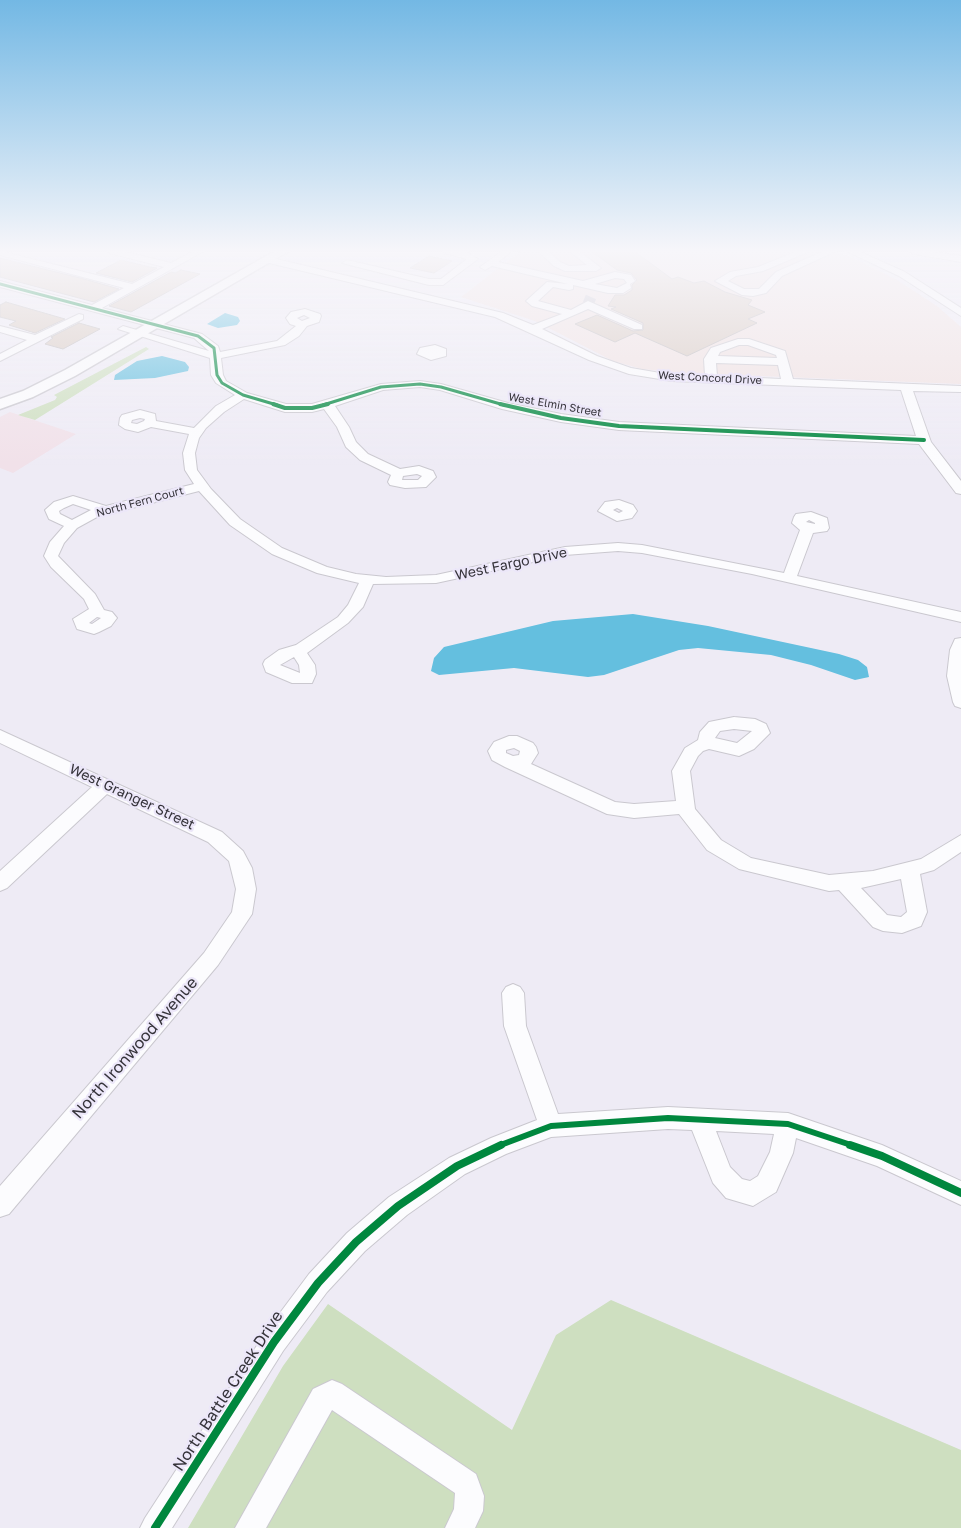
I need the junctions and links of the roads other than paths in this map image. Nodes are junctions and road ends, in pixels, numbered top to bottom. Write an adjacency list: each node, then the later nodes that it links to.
1 (69, 322): 15 (street)
2 (144, 322): 8 (street)
3 (159, 322): 8 (main road)
4 (515, 322): 12 (street, West Concord Drive)
5 (549, 322): 12 (street)
6 (627, 322): 10 (street)
7 (303, 324): 16 (street)
8 (154, 325): 14 (main road); 16 (street)
9 (112, 326): 14 (street)
10 (638, 328)
11 (0, 329): 15 (street)
12 (533, 329): 20 (street, West Concord Drive)
13 (750, 330): 17 (street)
14 (138, 334): 16 (street); 25 (main road)
15 (36, 339): 18 (street)
16 (214, 356): 24 (street, West Elmin Street)
17 (782, 357): 19 (street); 19 (street); 21 (street)
18 (0, 358)
19 (710, 359): 20 (street)
20 (711, 380): 21 (street, West Concord Drive)
21 (788, 383): 22 (street, West Concord Drive)
22 (906, 387): 23 (street, West Concord Drive); 29 (street)
23 (961, 389)
24 (244, 396): 26 (street, West Elmin Street); 28 (street, West Fargo Drive)
25 (0, 404)
26 (328, 405): 29 (street, West Elmin Street); 30 (street)
27 (150, 423): 28 (street)
28 (197, 432): 31 (street, West Fargo Drive)
29 (924, 440): 32 (street)
30 (398, 473)
31 (202, 486): 33 (street, North Fern Court); 37 (street, West Fargo Drive)
32 (961, 490)
33 (104, 510): 34 (street, North Fern Court); 34 (street)
34 (72, 526): 38 (street, North Fern Court)
35 (807, 529): 36 (street)
36 (789, 579): 37 (street, West Fargo Drive); 39 (street, West Fargo Drive)
37 (367, 580): 41 (street)
38 (98, 612)
39 (961, 617)
40 (961, 643): 42 (street)
41 (298, 650)
42 (961, 702)
43 (0, 736): 46 (street, West Granger Street)
44 (708, 743): 47 (street)
45 (516, 764): 47 (street)
46 (106, 785): 50 (street, West Granger Street); 52 (street)
47 (686, 807): 51 (street)
48 (961, 842): 49 (street)
49 (910, 869): 51 (street); 51 (street)
50 (245, 879): 58 (street, North Ironwood Avenue)
51 (843, 881)
52 (0, 883)
53 (512, 993): 56 (street)
54 (700, 1120): 55 (street); 55 (street); 56 (street)
55 (788, 1124): 57 (street)
56 (552, 1126): 59 (street, North Battle Creek Drive)
57 (961, 1193)
58 (0, 1205)
59 (155, 1528)
60 (250, 1528): 61 (street)
61 (460, 1528)

